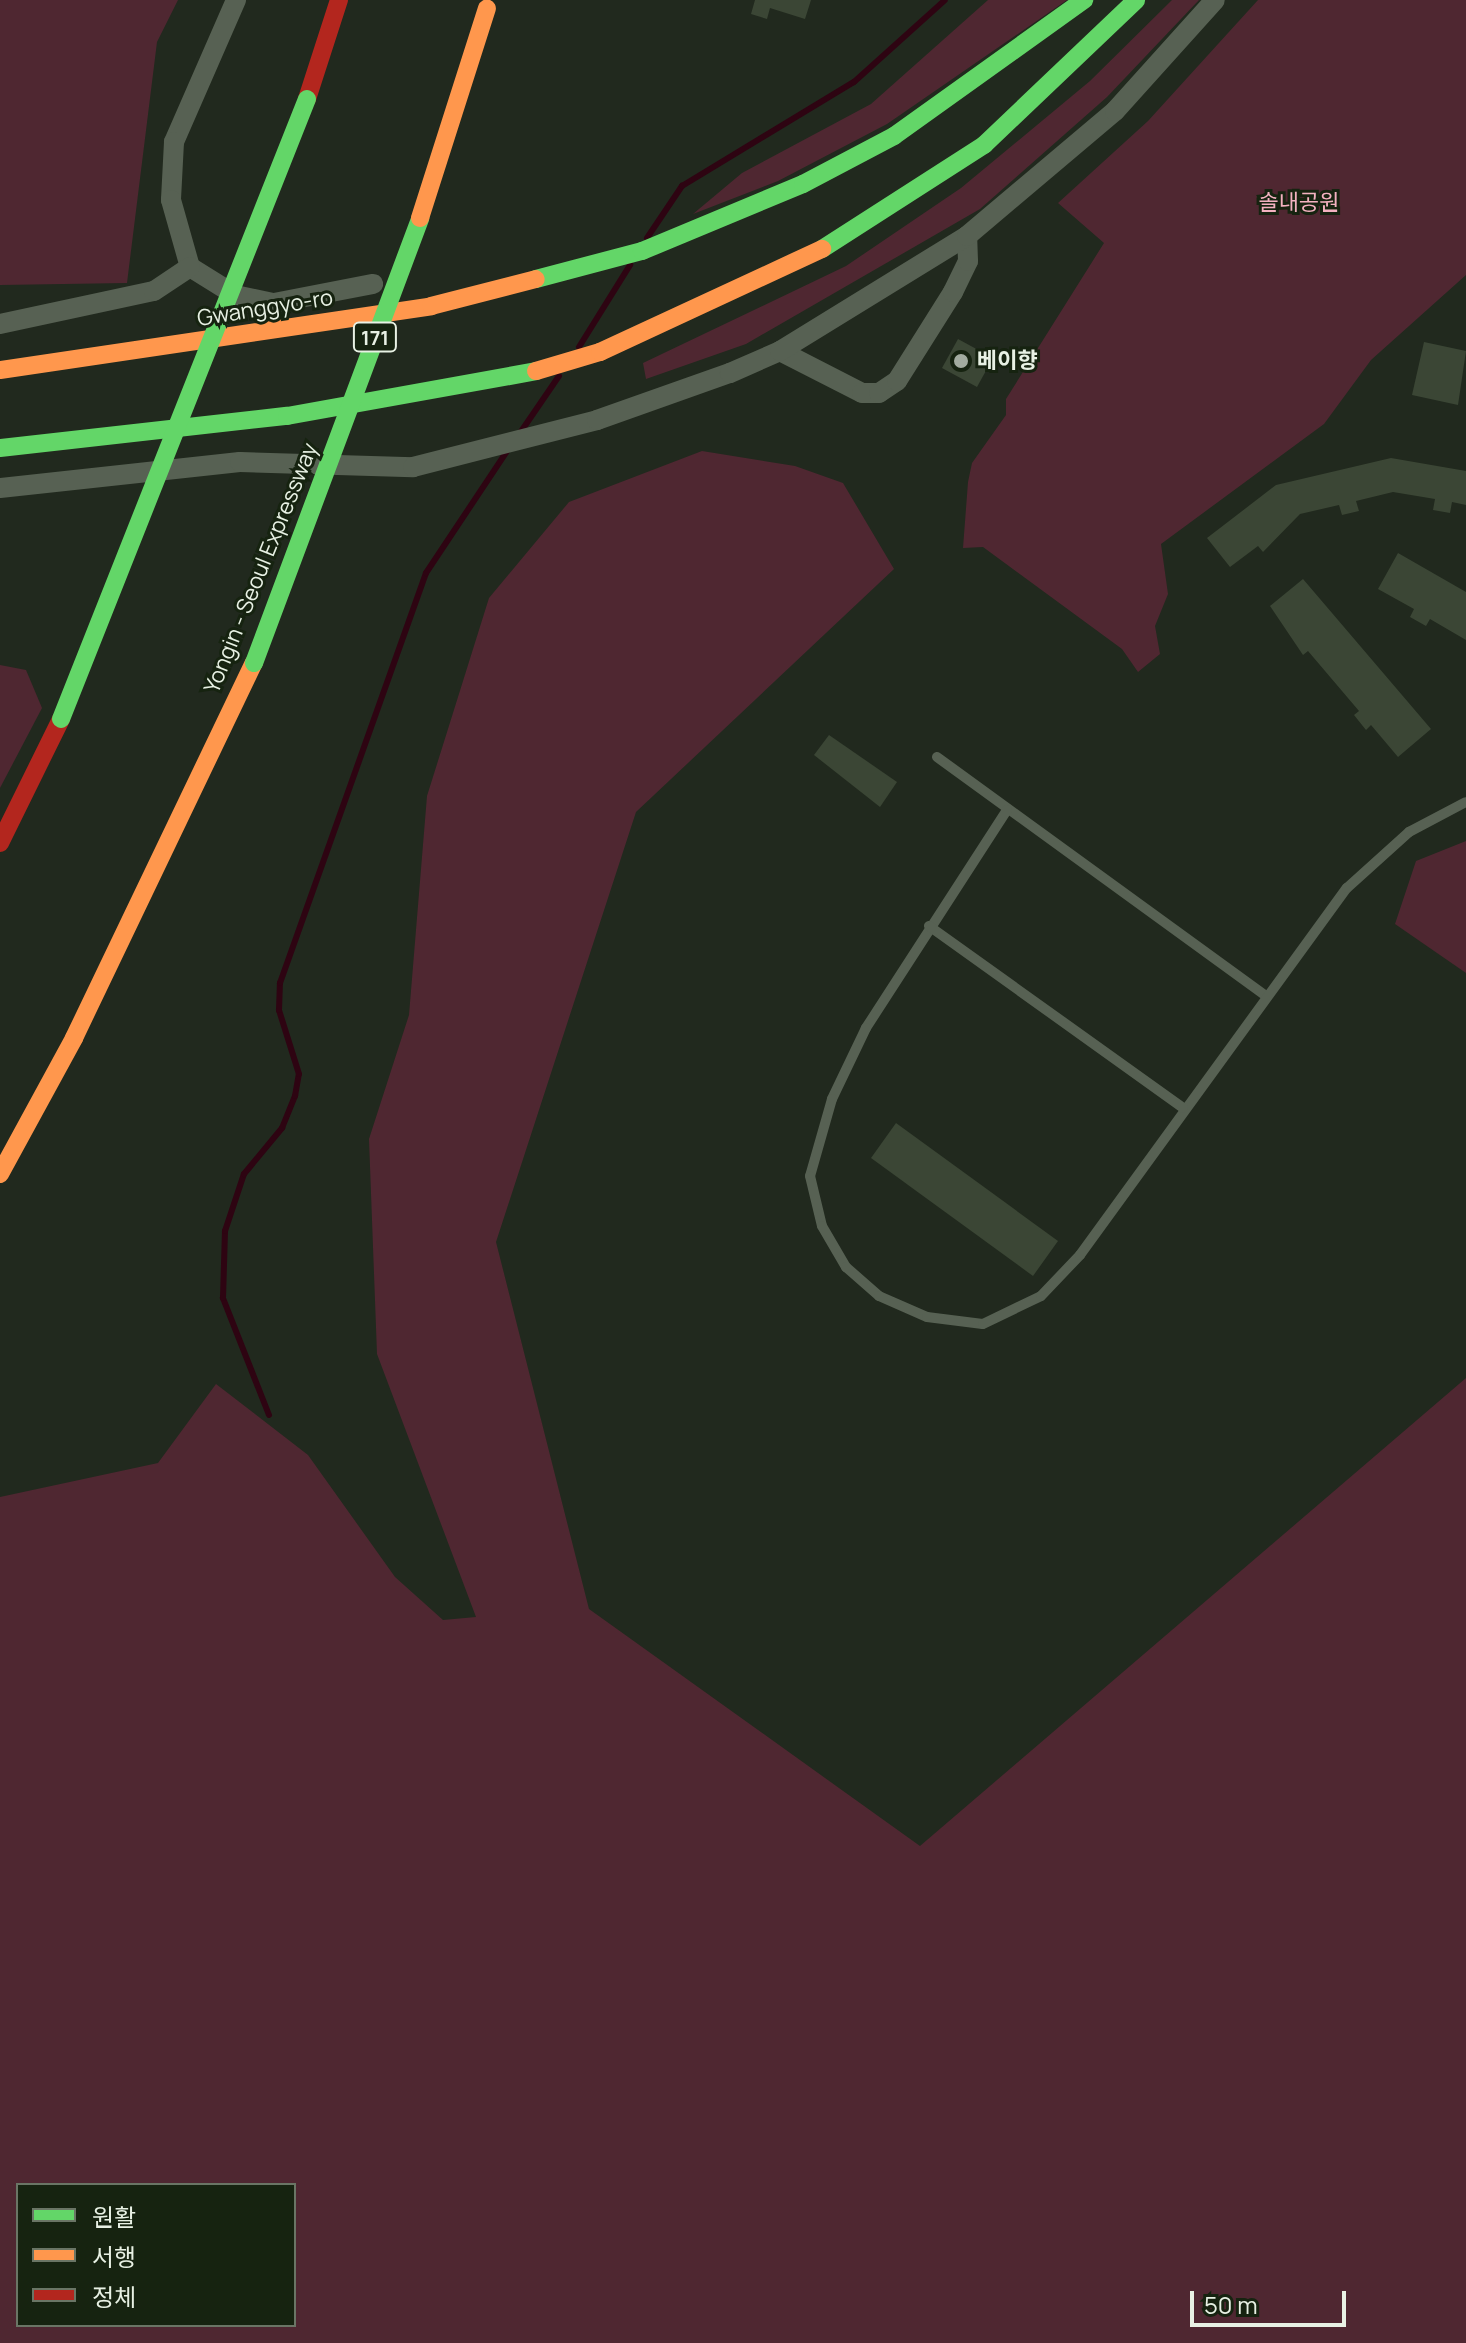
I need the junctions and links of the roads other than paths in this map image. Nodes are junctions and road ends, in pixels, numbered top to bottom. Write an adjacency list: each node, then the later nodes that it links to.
1 (236, 0): 8 (street)
2 (339, 0): 18 (main road, bridge)
3 (1084, 0): 12 (main road, Gwanggyo-ro)
4 (1136, 0): 13 (main road)
5 (1215, 0): 7 (street)
6 (488, 4): 22 (main road, Yongin - Seoul Expressway / 171, bridge)
7 (967, 236): 11 (street); 11 (street)
8 (190, 267): 9 (street); 10 (street)
9 (373, 284)
10 (0, 324)
11 (780, 351): 14 (street)
12 (0, 370)
13 (0, 448)
14 (0, 488)
15 (937, 757): 17 (lane)
16 (1466, 802): 20 (lane)
17 (1007, 810): 19 (lane); 20 (lane)
18 (0, 843)
19 (929, 926): 21 (lane); 21 (lane)
20 (1265, 995): 21 (lane)
21 (1183, 1108)
22 (0, 1174)

